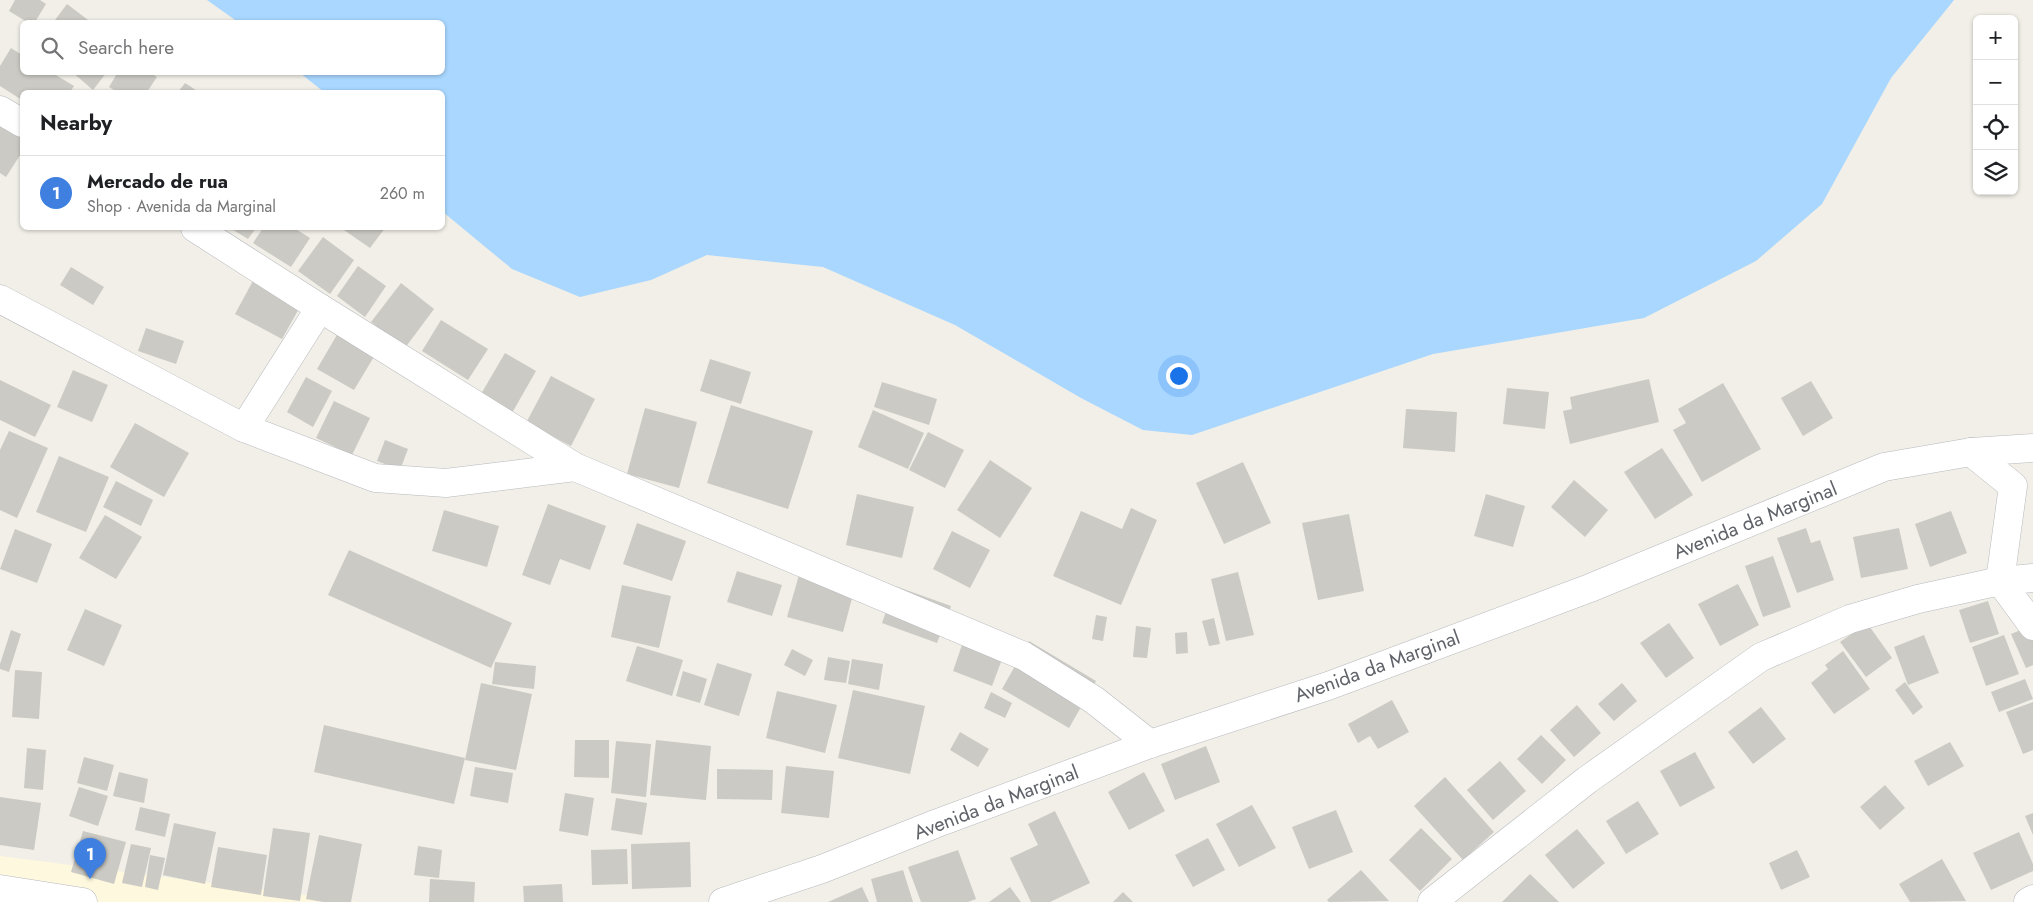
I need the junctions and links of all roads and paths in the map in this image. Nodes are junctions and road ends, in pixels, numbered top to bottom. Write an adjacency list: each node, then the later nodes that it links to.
1 (0, 110): 2 (street)
2 (20, 122)
3 (198, 230): 5 (street)
4 (0, 300): 6 (street)
5 (320, 308): 6 (street); 9 (street)
6 (244, 428): 9 (street)
7 (2033, 448): 8 (street, Avenida da Marginal)
8 (1971, 452): 11 (street); 13 (street, Avenida da Marginal)
9 (575, 467): 13 (street)
10 (2033, 578): 11 (street)
11 (2000, 580): 12 (street); 18 (street)
12 (2033, 626)
13 (1150, 744): 16 (street, Avenida da Marginal)
14 (0, 889): 17 (street)
15 (2033, 899): 19 (street)
16 (736, 900)
17 (83, 902)
18 (1432, 902)
19 (2028, 902)

